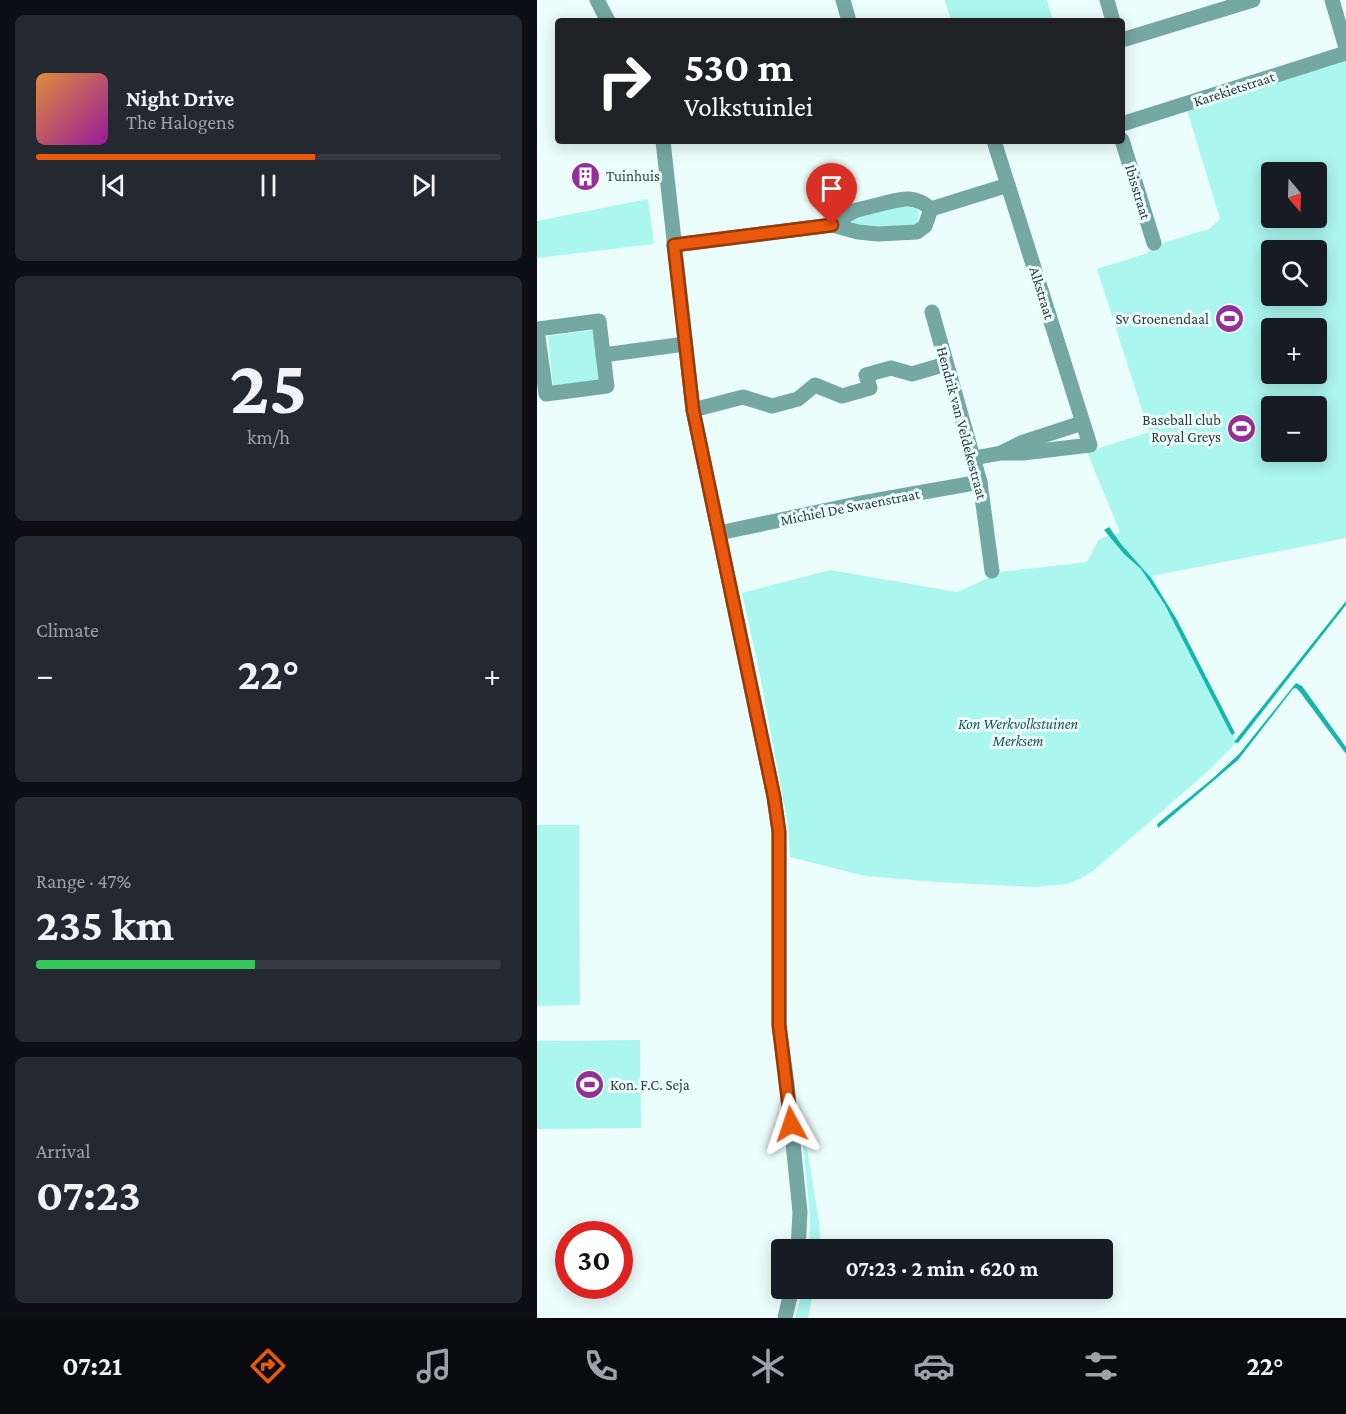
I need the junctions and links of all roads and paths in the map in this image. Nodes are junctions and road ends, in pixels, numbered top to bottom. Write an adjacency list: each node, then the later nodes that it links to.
1 (597, 0): 6 (street)
2 (843, 0): 7 (street)
3 (1107, 0): 8 (street)
4 (1253, 0): 9 (street)
5 (1332, 0): 10 (street)
6 (606, 18)
7 (848, 18)
8 (1112, 18)
9 (1125, 39)
10 (1346, 48)
11 (1346, 53): 12 (street, Karekietstraat)
12 (1125, 123)
13 (663, 144): 20 (street)
14 (995, 144): 16 (street, Alkstraat)
15 (1123, 144): 19 (street, Ibisstraat)
16 (1008, 185): 17 (street); 27 (street, Alkstraat)
17 (931, 209): 18 (street); 18 (street)
18 (832, 225): 20 (street)
19 (1154, 243)
20 (674, 245): 23 (street)
21 (932, 312): 25 (street, Hendrik van Veldekestraat)
22 (537, 330): 24 (street); 24 (street)
23 (685, 344): 24 (street); 26 (street)
24 (603, 355)
25 (946, 364): 26 (street); 29 (street, Hendrik van Veldekestraat)
26 (693, 410): 31 (street)
27 (1082, 423): 28 (street); 28 (street, Alkstraat)
28 (1001, 453): 29 (street)
29 (974, 458): 30 (street, Hendrik van Veldekestraat)
30 (980, 482): 31 (street, Michiel De Swaenstraat); 32 (street, Hendrik van Veldekestraat)
31 (719, 533): 33 (street)
32 (993, 571)
33 (799, 1239)
34 (789, 1299): 35 (street)
35 (785, 1318)

